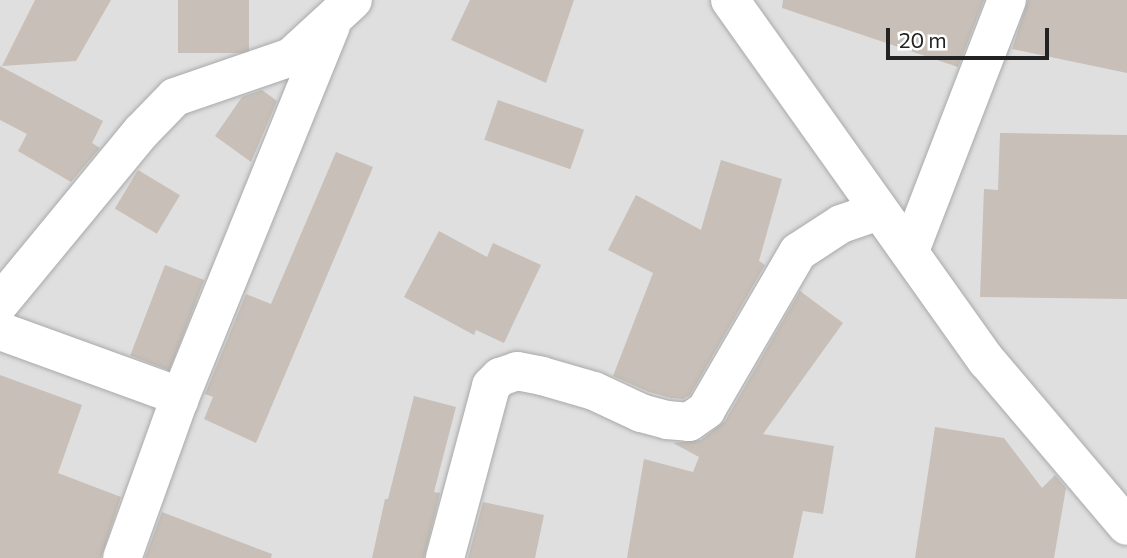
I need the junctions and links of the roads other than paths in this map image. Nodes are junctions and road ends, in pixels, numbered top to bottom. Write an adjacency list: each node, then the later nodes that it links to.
1 (730, 0): 4 (street)
2 (1007, 0): 5 (street)
3 (344, 8): 6 (street); 8 (street)
4 (879, 211): 5 (street); 11 (street)
5 (910, 251): 9 (street)
6 (0, 303)
7 (0, 331): 8 (street)
8 (179, 400): 10 (street)
9 (1127, 526)
10 (122, 558)
11 (445, 558)

